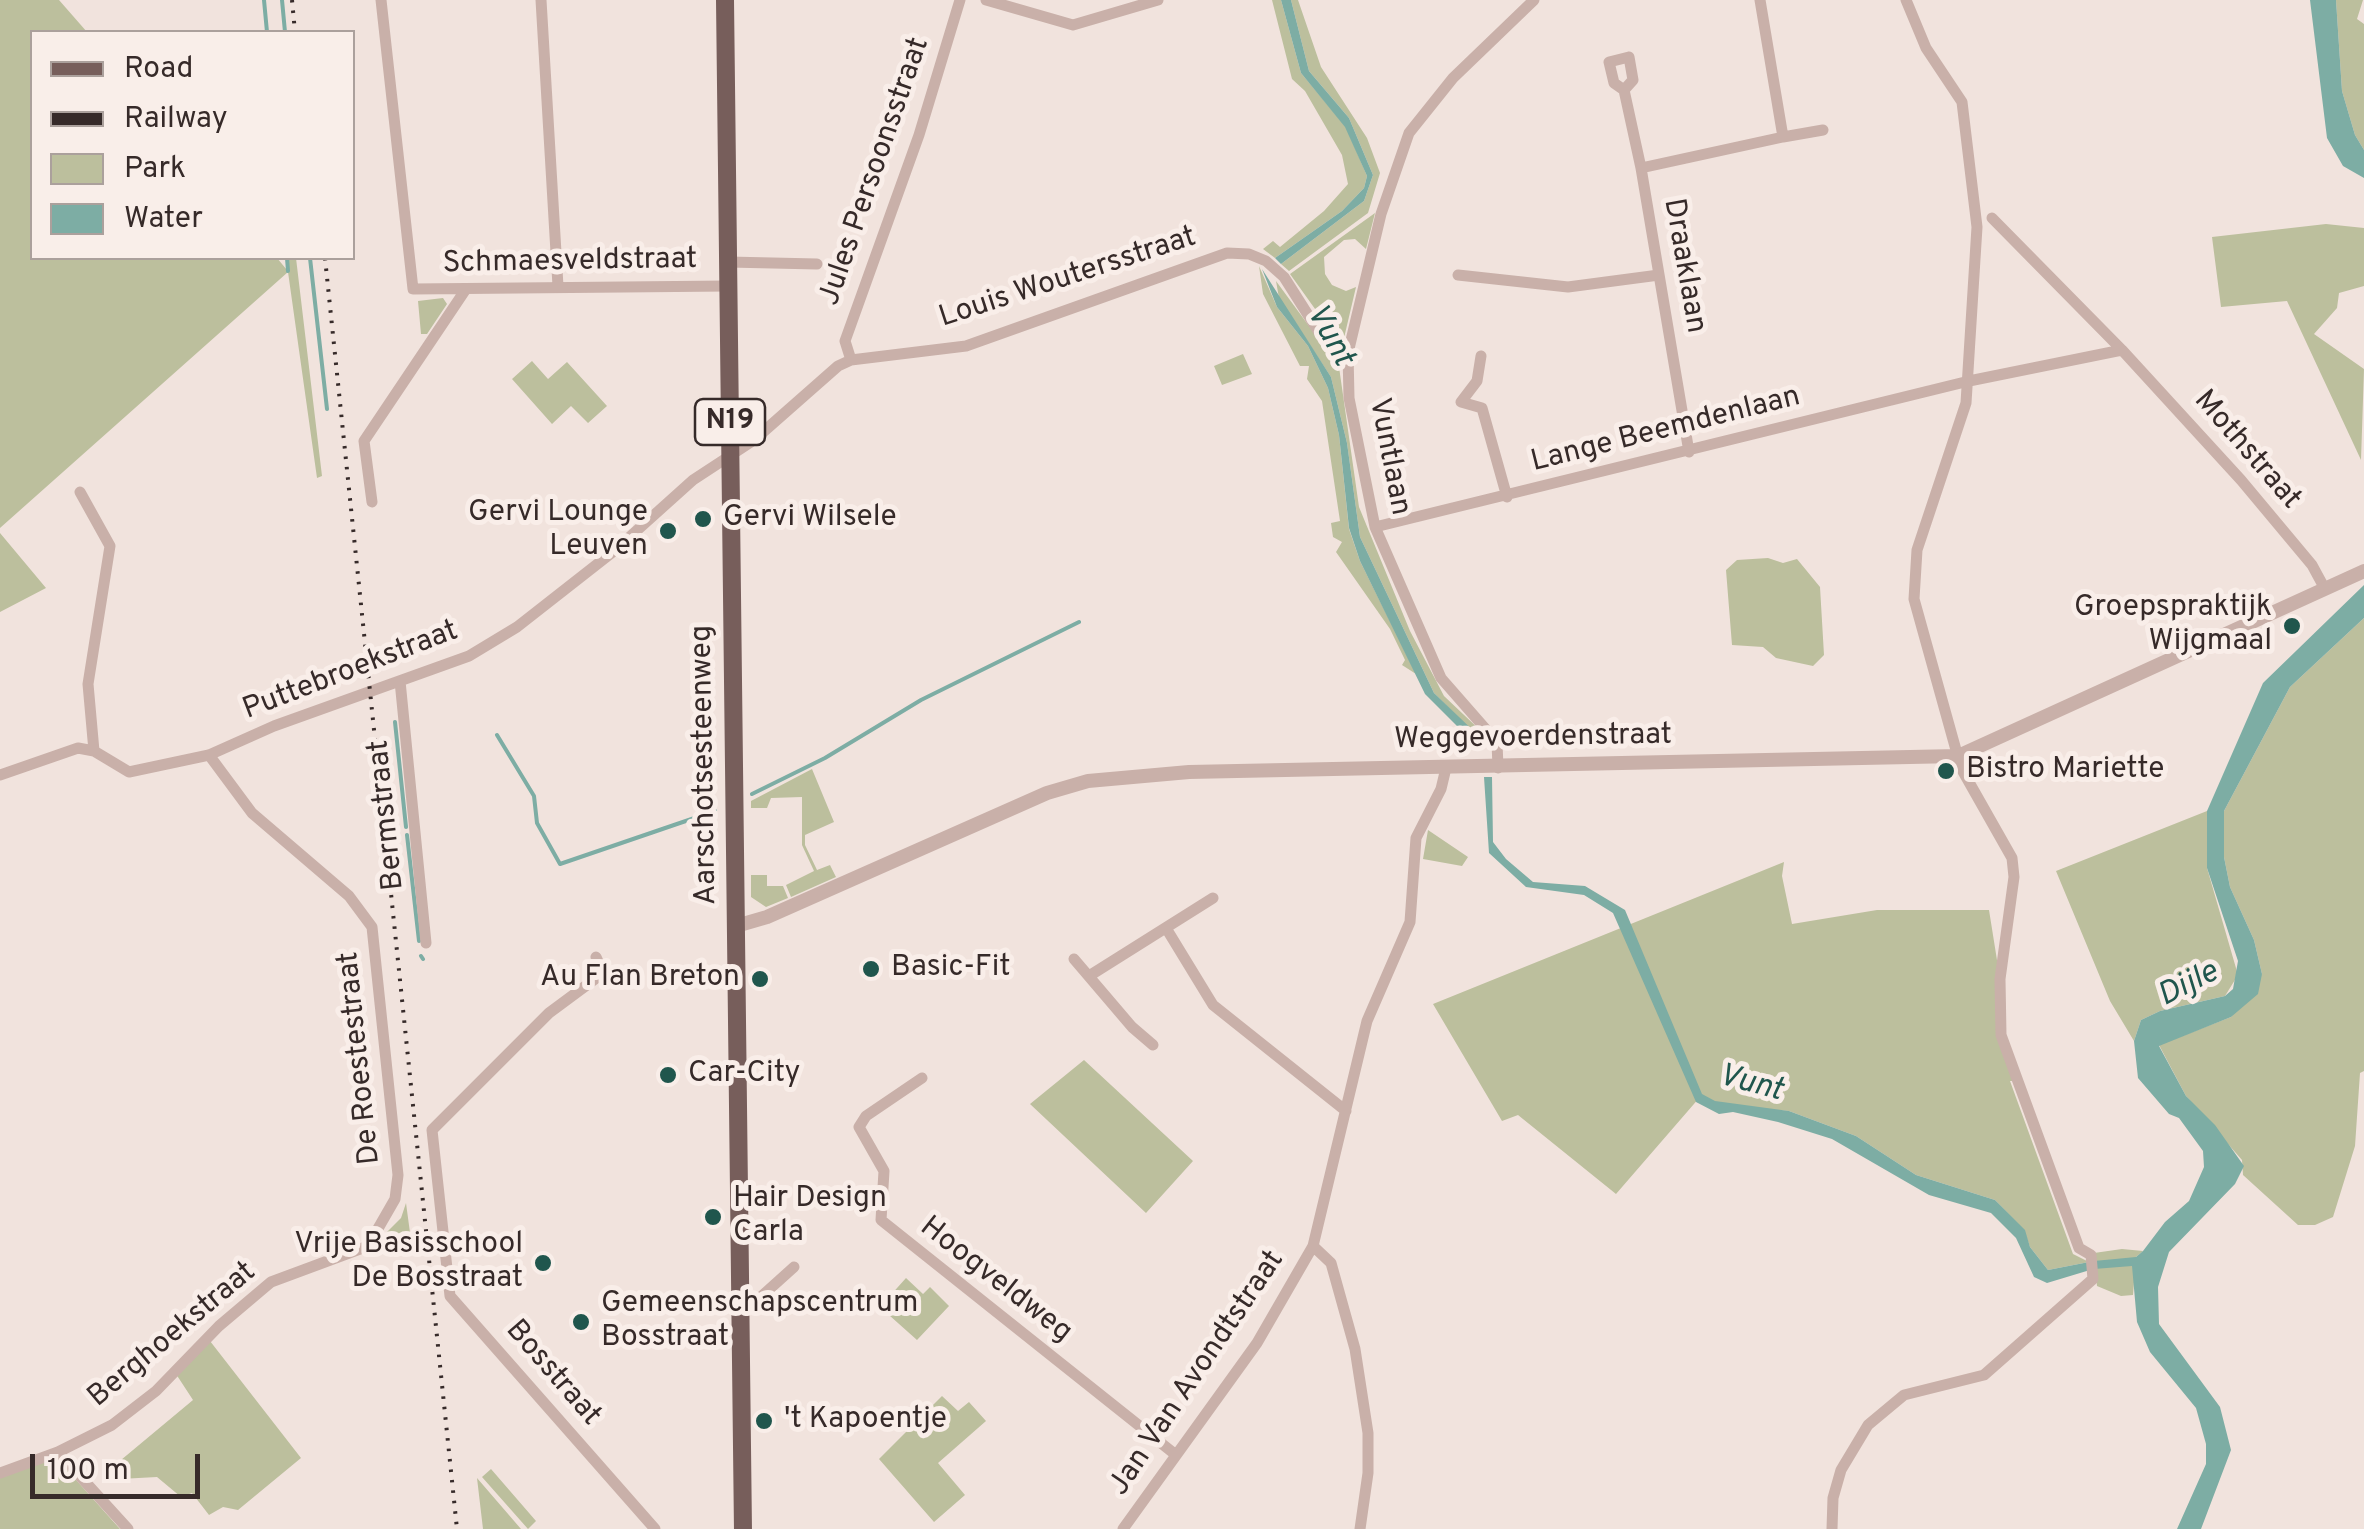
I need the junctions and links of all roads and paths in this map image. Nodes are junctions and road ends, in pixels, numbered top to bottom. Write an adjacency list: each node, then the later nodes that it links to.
1 (381, 0): 21 (street, Schmaesveldstraat)
2 (540, 0): 19 (street)
3 (724, 0): 15 (main road, Aarschotsesteenweg / N19)
4 (960, 0): 25 (street, Jules Persoonsstraat)
5 (986, 0): 6 (street)
6 (1158, 0)
7 (1534, 0): 23 (street, Vuntlaan)
8 (1906, 0): 27 (street)
9 (1755, 1): 12 (street)
10 (1624, 90): 13 (street, Draaklaan)
11 (1823, 130): 12 (street)
12 (1783, 137): 13 (street)
13 (1641, 168): 17 (street, Draaklaan)
14 (1992, 218): 22 (street, Mothstraat)
15 (728, 262): 16 (street); 20 (main road, Aarschotsesteenweg / N19)
16 (817, 264)
17 (1658, 275): 18 (street); 29 (street, Draaklaan)
18 (1458, 276)
19 (558, 286): 20 (street, Schmaesveldstraat); 21 (street, Schmaesveldstraat)
20 (728, 286): 30 (main road, Aarschotsesteenweg / N19)
21 (466, 289): 33 (street)
22 (2122, 350): 27 (street); 36 (street, Mothstraat)
23 (1348, 353): 25 (street, Louis Woutersstraat); 34 (street, Vuntlaan)
24 (1481, 356): 26 (street)
25 (850, 360): 30 (street, Louis Woutersstraat)
26 (1476, 381): 28 (street); 28 (street)
27 (1968, 381): 29 (street, Lange Beemdenlaan); 40 (street)
28 (1482, 408): 32 (street)
29 (1689, 452): 32 (street, Lange Beemdenlaan)
30 (730, 456): 37 (street, Puttebroekstraat); 45 (main road, Aarschotsesteenweg / N19)
31 (80, 492): 38 (street)
32 (1507, 497): 34 (street, Lange Beemdenlaan)
33 (372, 502)
34 (1375, 527): 42 (street, Vuntlaan)
35 (2364, 571): 36 (street, Weggevoerdenstraat)
36 (2325, 589): 40 (street, Weggevoerdenstraat)
37 (400, 681): 39 (street, Puttebroekstraat); 47 (street, Bermstraat)
38 (94, 751): 39 (street, Puttebroekstraat); 43 (street)
39 (209, 756): 54 (street, De Roestestraat)
40 (1958, 756): 42 (street, Weggevoerdenstraat); 66 (street)
41 (1446, 768): 42 (street, Weggevoerdenstraat); 45 (street, Weggevoerdenstraat); 53 (street, Jan Van Avondtstraat)
42 (1491, 768)
43 (0, 775)
44 (1214, 898): 46 (street)
45 (736, 926): 57 (main road, Aarschotsesteenweg / N19)
46 (1166, 928): 50 (street); 53 (street)
47 (426, 943)
48 (596, 957): 62 (street, Bosstraat)
49 (1074, 959): 50 (street)
50 (1089, 976): 51 (street)
51 (1153, 1044)
52 (922, 1078): 59 (street, Hoogveldweg)
53 (1346, 1111): 55 (street, Jan Van Avondtstraat)
54 (377, 1238): 58 (street, Berghoekstraat)
55 (1313, 1246): 59 (street, Jan Van Avondtstraat); 65 (street)
56 (794, 1267): 57 (street)
57 (741, 1304): 63 (main road, Aarschotsesteenweg / N19)
58 (58, 1452): 60 (street, Berghoekstraat); 61 (street)
59 (1176, 1455): 64 (street, Jan Van Avondtstraat)
60 (0, 1473)
61 (128, 1529)
62 (656, 1529)
63 (743, 1529)
64 (1123, 1529)
65 (1360, 1529)
66 (1832, 1529)

